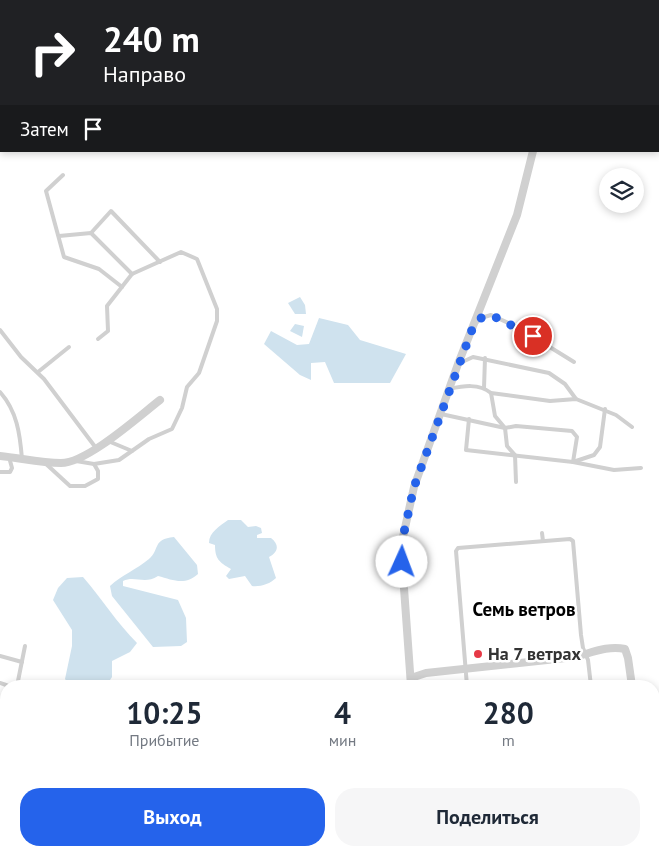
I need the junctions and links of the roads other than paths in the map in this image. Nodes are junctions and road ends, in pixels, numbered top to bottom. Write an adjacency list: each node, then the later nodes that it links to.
1 (533, 152): 8 (street)
2 (63, 174): 4 (lane)
3 (90, 233): 4 (lane); 5 (lane); 6 (lane)
4 (59, 236): 7 (lane)
5 (160, 262): 6 (lane); 29 (lane)
6 (132, 274): 7 (lane)
7 (122, 287): 10 (lane)
8 (473, 327): 13 (lane); 14 (street)
9 (0, 330): 15 (lane)
10 (98, 339)
11 (69, 347): 15 (lane)
12 (484, 358): 14 (lane); 16 (lane); 20 (lane)
13 (574, 362)
14 (458, 364): 17 (street)
15 (38, 372): 28 (lane)
16 (484, 388): 17 (lane); 19 (lane)
17 (449, 389): 23 (street)
18 (0, 392): 32 (lane)
19 (491, 393): 20 (lane); 26 (lane)
20 (576, 399): 22 (lane)
21 (160, 400): 27 (street)
22 (605, 409): 25 (lane); 35 (lane)
23 (440, 414): 24 (lane); 48 (street)
24 (469, 419): 26 (lane); 30 (lane)
25 (632, 427)
26 (505, 428): 30 (lane); 35 (lane)
27 (107, 441): 28 (street); 29 (lane)
28 (96, 448): 34 (street)
29 (132, 450): 36 (lane)
30 (515, 455): 35 (lane); 39 (lane)
31 (4, 457): 32 (street); 38 (lane)
32 (22, 459): 33 (street)
33 (44, 461): 34 (street); 36 (lane)
34 (76, 461): 36 (lane)
35 (574, 462): 37 (lane)
36 (94, 464)
37 (641, 468)
38 (0, 472)
39 (516, 482)
40 (542, 533): 41 (lane)
41 (543, 541): 43 (lane); 46 (lane)
42 (25, 646): 45 (lane)
43 (586, 654): 46 (street); 51 (lane); 52 (street)
44 (0, 656): 45 (lane)
45 (22, 662): 47 (lane)
46 (465, 669): 49 (street); 50 (lane)
47 (18, 680)
48 (411, 680)
49 (414, 680)
50 (466, 680)
51 (590, 680)
52 (631, 680)

